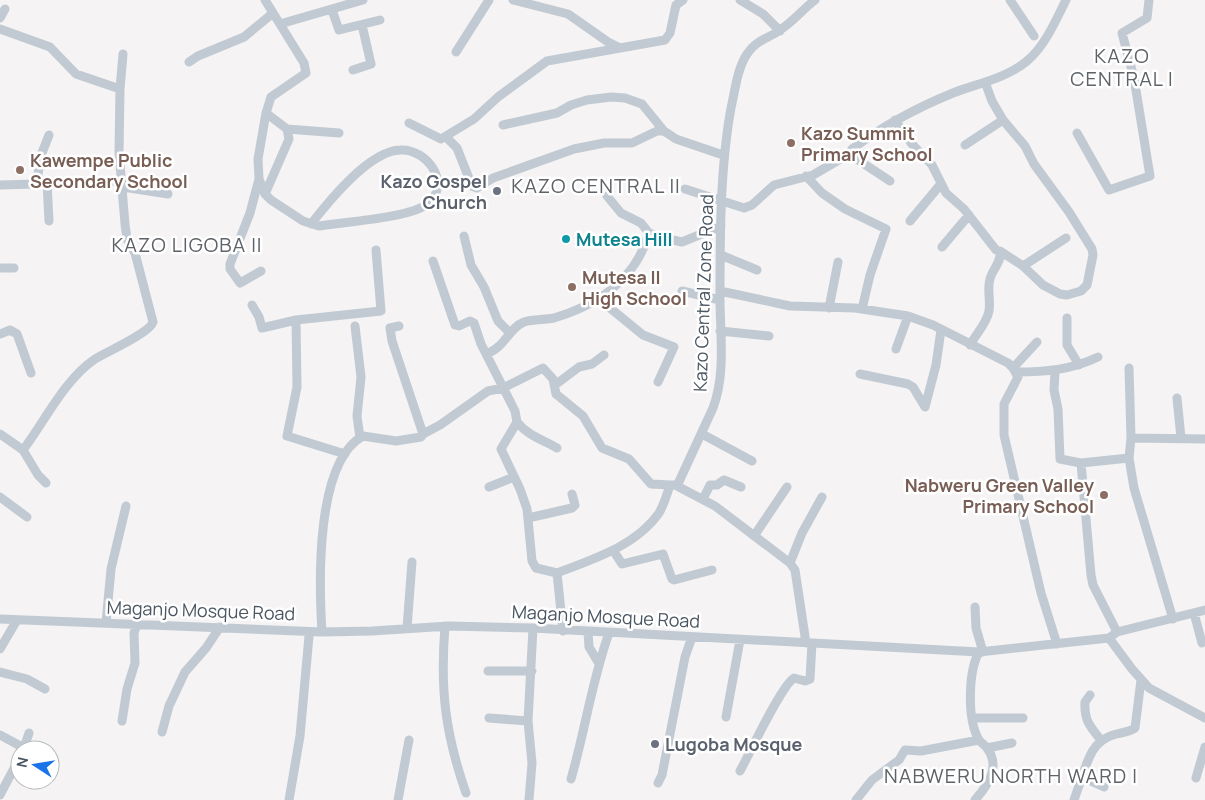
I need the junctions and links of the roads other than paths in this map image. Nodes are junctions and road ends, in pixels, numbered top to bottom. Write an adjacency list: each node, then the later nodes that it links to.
1 (265, 0): 13 (street)
2 (363, 0): 12 (street)
3 (489, 0): 22 (street)
4 (513, 0): 21 (street)
5 (683, 0): 21 (street)
6 (740, 0): 19 (street)
7 (815, 0): 19 (street, Kazo Central Zone Road)
8 (1010, 0): 20 (street)
9 (1066, 0): 26 (street)
10 (1149, 0): 36 (street)
11 (6, 8): 14 (street)
12 (332, 10): 16 (street); 17 (street)
13 (274, 13): 16 (street); 24 (street)
14 (0, 18)
15 (380, 20): 17 (street)
16 (280, 24): 28 (street)
17 (362, 25): 25 (street)
18 (0, 29): 27 (street)
19 (780, 30): 41 (street, Kazo Central Zone Road)
20 (1034, 36)
21 (621, 48): 38 (street)
22 (456, 52)
23 (123, 54): 27 (street)
24 (189, 62)
25 (353, 70)
26 (985, 82): 29 (street); 30 (street)
27 (120, 89): 47 (street)
28 (266, 113): 33 (street); 43 (street)
29 (895, 120): 40 (street); 49 (street)
30 (1003, 120): 39 (street); 69 (street)
31 (409, 123): 38 (street)
32 (502, 125): 34 (street)
33 (287, 129): 35 (street); 52 (street)
34 (664, 131): 38 (street); 41 (street)
35 (339, 133)
36 (1077, 134)
37 (49, 135): 46 (street)
38 (446, 137)
39 (965, 145)
40 (849, 154): 42 (street); 44 (street)
41 (723, 155): 54 (street, Kazo Central Zone Road)
42 (806, 176): 54 (street); 79 (street)
43 (259, 178): 52 (street); 73 (street)
44 (890, 181)
45 (47, 182): 46 (street); 47 (street); 56 (street)
46 (37, 184): 48 (street)
47 (123, 184): 51 (street); 115 (street)
48 (0, 185)
49 (940, 185): 55 (street); 57 (street)
50 (685, 189): 54 (street)
51 (168, 194)
52 (265, 194): 58 (street)
53 (607, 196): 60 (street)
54 (723, 200): 59 (street, Kazo Central Zone Road)
55 (969, 215): 63 (street); 65 (street)
56 (50, 221)
57 (910, 221)
58 (311, 224): 58 (street)
59 (721, 226): 60 (street); 66 (street, Kazo Central Zone Road)
60 (649, 233): 76 (street)
61 (464, 236): 87 (street)
62 (1066, 238): 69 (street)
63 (942, 247)
64 (376, 250): 82 (street)
65 (1000, 251): 69 (street); 91 (street)
66 (720, 255): 72 (street); 75 (street, Kazo Central Zone Road)
67 (433, 261): 93 (street)
68 (838, 262): 78 (street)
69 (1023, 266)
70 (0, 268): 71 (street)
71 (14, 268)
72 (757, 270)
73 (261, 271)
74 (682, 291): 75 (street)
75 (720, 295): 78 (street); 86 (street, Kazo Central Zone Road)
76 (599, 299): 87 (street); 102 (street)
77 (252, 306): 82 (street)
78 (829, 308): 79 (street)
79 (862, 309): 80 (street)
80 (908, 316): 85 (street); 92 (street)
81 (1068, 318): 96 (street)
82 (296, 320): 116 (street)
83 (355, 326): 110 (street)
84 (398, 326): 108 (street)
85 (941, 330): 91 (street); 101 (street)
86 (720, 331): 89 (street); 109 (street, Kazo Central Zone Road)
87 (509, 332): 93 (street)
88 (0, 334): 100 (street)
89 (769, 336)
90 (1037, 342): 98 (street)
91 (970, 345): 98 (street)
92 (896, 349)
93 (487, 354): 104 (street)
94 (604, 354): 103 (street)
95 (1098, 358): 96 (street)
96 (1079, 366): 99 (street)
97 (1129, 368): 111 (street)
98 (1014, 370): 99 (street); 161 (street)
99 (1055, 372): 119 (street)
100 (31, 373)
101 (860, 374)
102 (658, 382)
103 (555, 385): 104 (street); 122 (street)
104 (504, 388): 106 (street); 108 (street)
105 (1177, 398): 112 (street)
106 (517, 422): 114 (street); 120 (street)
107 (0, 434): 115 (street)
108 (423, 434): 110 (street)
109 (702, 434): 118 (street); 122 (street, Kazo Central Zone Road)
110 (360, 438): 116 (street)
111 (1131, 438): 112 (street); 117 (street)
112 (1181, 438): 113 (street)
113 (1205, 439)
114 (557, 448)
115 (23, 450): 121 (street)
116 (346, 454): 152 (street)
117 (1129, 458): 119 (street); 142 (street)
118 (752, 461)
119 (1081, 463): 155 (street)
120 (514, 477): 123 (street); 132 (street)
121 (46, 483)
122 (674, 485): 129 (street); 134 (street, Kazo Central Zone Road)
123 (489, 487)
124 (741, 487): 129 (street)
125 (787, 487): 133 (street)
126 (572, 494): 132 (street)
127 (0, 496): 131 (street)
128 (822, 497): 136 (street)
129 (703, 499): 133 (street)
130 (126, 506): 145 (street)
131 (27, 517)
132 (528, 518): 138 (street)
133 (754, 536): 136 (street)
134 (613, 550): 137 (street); 138 (street, Kazo Central Zone Road)
135 (412, 562): 149 (street)
136 (790, 563): 159 (street)
137 (712, 570)
138 (557, 573): 151 (street)
139 (975, 607): 163 (street)
140 (1205, 610): 141 (street, Maganjo Mosque Road)
141 (1194, 613): 142 (street, Maganjo Mosque Road); 160 (street)
142 (1173, 618): 155 (street, Maganjo Mosque Road)
143 (0, 619): 144 (street, Maganjo Mosque Road)
144 (17, 620): 145 (street, Maganjo Mosque Road); 162 (street)
145 (106, 623): 146 (street, Maganjo Mosque Road)
146 (137, 624): 148 (street, Maganjo Mosque Road); 176 (street)
147 (445, 626): 149 (street, Maganjo Mosque Road); 150 (street, Maganjo Mosque Road); 194 (street)
148 (220, 627): 152 (street, Maganjo Mosque Road); 178 (street)
149 (407, 628): 152 (street, Maganjo Mosque Road)
150 (532, 628): 151 (street, Maganjo Mosque Road); 166 (street)
151 (563, 631): 153 (street, Maganjo Mosque Road)
152 (322, 632)
153 (588, 632): 154 (street, Maganjo Mosque Road); 164 (street)
154 (609, 633): 157 (street, Maganjo Mosque Road); 164 (street)
155 (1113, 635): 161 (street, Maganjo Mosque Road); 168 (street)
156 (309, 636): 197 (street)
157 (692, 637): 158 (street, Maganjo Mosque Road); 192 (street)
158 (740, 640): 159 (street, Maganjo Mosque Road); 171 (street)
159 (809, 643): 163 (street, Maganjo Mosque Road); 187 (street)
160 (1202, 643)
161 (1057, 644): 163 (street, Maganjo Mosque Road)
162 (0, 649)
163 (981, 652): 173 (street)
164 (598, 662): 191 (street)
165 (488, 670): 166 (street)
166 (532, 671): 177 (street)
167 (0, 672): 169 (street)
168 (1141, 680): 175 (street); 183 (street)
169 (45, 688)
170 (1090, 695): 183 (street)
171 (726, 717)
172 (489, 718): 177 (street)
173 (973, 718): 174 (street); 182 (street)
174 (1023, 718)
175 (1205, 718)
176 (122, 721)
177 (528, 721): 199 (street)
178 (162, 732)
179 (29, 733): 180 (street)
180 (26, 740)
181 (409, 740): 198 (street)
182 (979, 740): 186 (street); 200 (street)
183 (1101, 740): 189 (street)
184 (1012, 742): 186 (street)
185 (1205, 747): 190 (street)
186 (988, 748): 201 (street)
187 (740, 771)
188 (10, 776): 195 (street)
189 (1082, 777): 193 (street); 202 (street)
190 (1196, 778)
191 (571, 779)
192 (658, 783)
193 (1104, 787)
194 (466, 793)
195 (0, 796): 196 (street)
196 (6, 800)
197 (289, 800)
198 (398, 800)
199 (529, 800)
200 (856, 800)
201 (976, 800)
202 (1074, 800)

